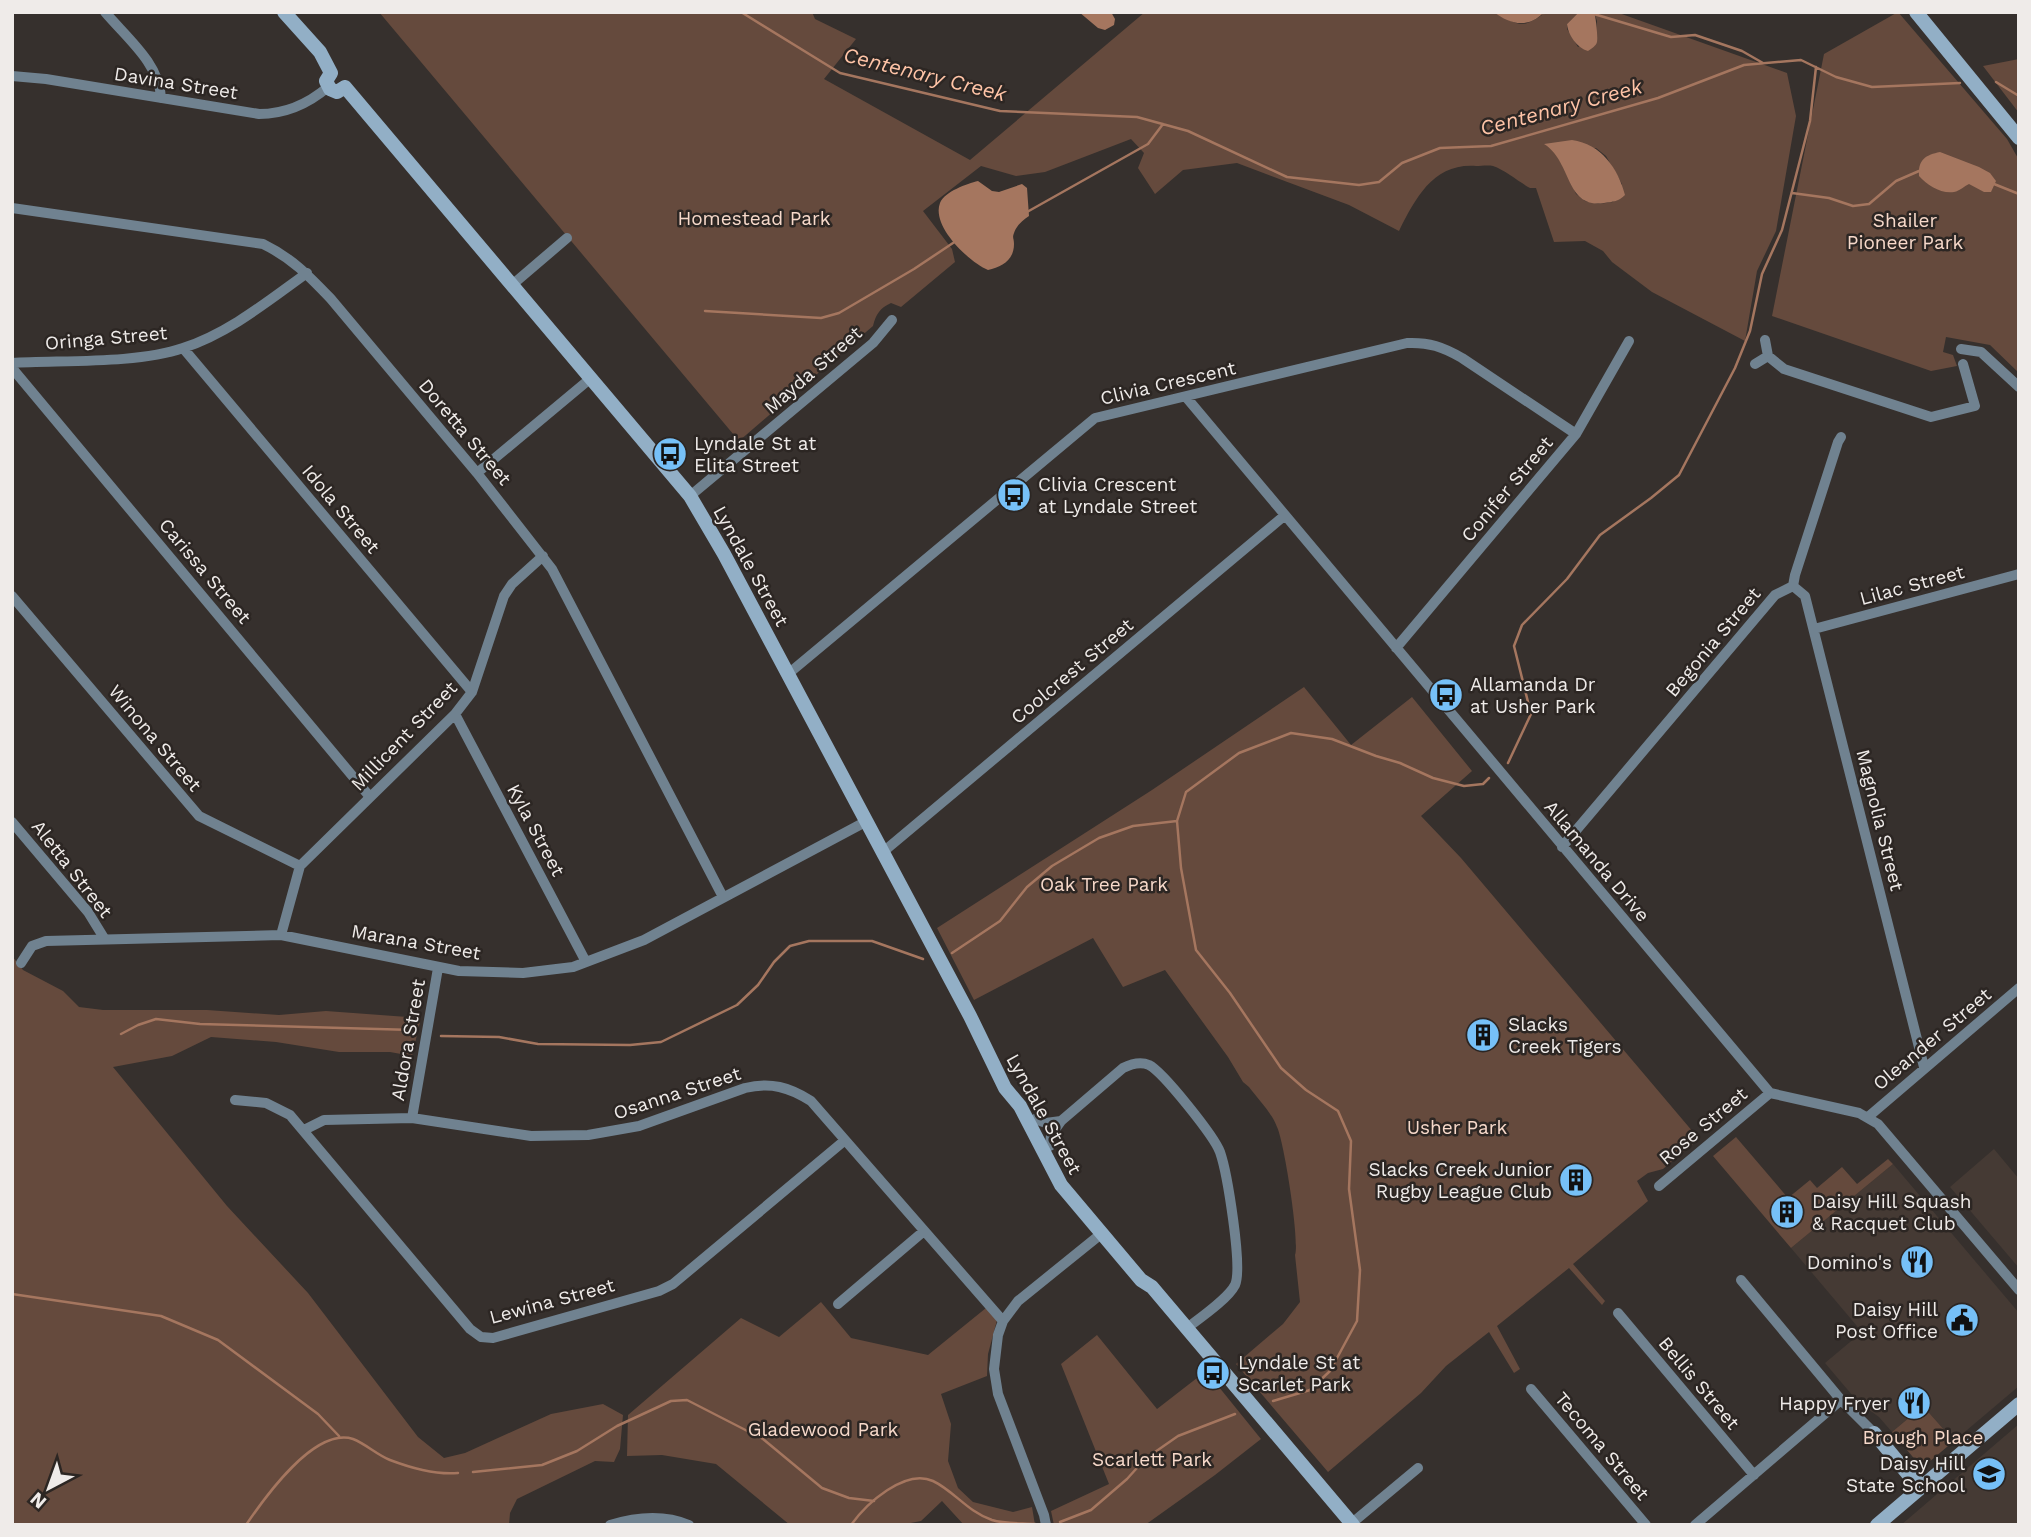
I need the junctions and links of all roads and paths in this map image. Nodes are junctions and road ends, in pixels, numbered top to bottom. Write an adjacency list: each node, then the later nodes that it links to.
1 (105, 12): 6 (street)
2 (284, 12): 5 (street)
3 (1916, 12): 7 (street)
4 (12, 76): 6 (street, Davina Street)
5 (329, 80): 6 (street, Davina Street); 11 (street, Lyndale Street)
6 (161, 98)
7 (2019, 138)
8 (12, 208): 10 (street, Doretta Street)
9 (567, 239): 11 (street)
10 (307, 273): 15 (street, Oringa Street); 27 (street, Doretta Street)
11 (512, 285): 22 (street, Lyndale Street)
12 (892, 320): 28 (street, Mayda Street)
13 (1765, 340): 17 (street)
14 (1629, 341): 25 (street, Conifer Street)
15 (183, 348): 18 (street, Oringa Street); 37 (street, Idola Street)
16 (1961, 349): 23 (street)
17 (1768, 356): 19 (street); 20 (street)
18 (12, 363)
19 (1755, 364)
20 (1963, 364)
21 (12, 368): 39 (street, Carissa Street)
22 (591, 378): 27 (street); 28 (street, Lyndale Street)
23 (2019, 387)
24 (1186, 397): 25 (street, Clivia Crescent); 29 (street, Allamanda Drive); 36 (street, Clivia Crescent)
25 (1576, 434): 35 (street, Conifer Street)
26 (1841, 437): 32 (street)
27 (477, 473): 30 (street, Doretta Street)
28 (690, 496): 36 (street, Lyndale Street)
29 (1284, 516): 35 (street, Allamanda Drive); 43 (street, Coolcrest Street)
30 (543, 556): 37 (street, Millicent Street); 45 (street, Doretta Street)
31 (2019, 574): 34 (street, Lilac Street)
32 (1793, 586): 34 (street, Magnolia Street); 42 (street, Begonia Street)
33 (12, 596): 44 (street, Winona Street)
34 (1814, 629): 53 (street, Magnolia Street)
35 (1396, 648): 42 (street, Allamanda Drive)
36 (788, 674): 40 (street, Lyndale Street)
37 (472, 692): 38 (street, Millicent Street)
38 (455, 714): 39 (street, Millicent Street); 48 (street, Kyla Street)
39 (370, 797): 44 (street, Millicent Street)
40 (867, 821): 43 (street, Lyndale Street); 45 (street, Marana Street)
41 (12, 822): 47 (street, Aletta Street)
42 (1562, 847): 54 (street, Allamanda Drive)
43 (883, 852): 52 (street, Lyndale Street)
44 (300, 866): 46 (street, Millicent Street)
45 (723, 897): 48 (street, Marana Street)
46 (281, 934): 47 (street, Marana Street); 50 (street, Marana Street)
47 (104, 938): 49 (street, Marana Street)
48 (586, 962): 50 (street, Marana Street)
49 (21, 964)
50 (438, 968): 57 (street, Aldora Street)
51 (2019, 988): 53 (street, Oleander Street)
52 (970, 1016): 58 (street, Lyndale Street); 64 (street, Lyndale Street)
53 (1924, 1068): 56 (street, Oleander Street)
54 (1770, 1093): 56 (street); 63 (street, Rose Street)
55 (235, 1100): 60 (street, Lewina Street)
56 (1868, 1117): 67 (street)
57 (412, 1118): 60 (street, Osanna Street); 61 (street, Osanna Street)
58 (1035, 1119): 59 (street); 62 (street, Lyndale Street)
59 (1061, 1121): 62 (street); 71 (street)
60 (304, 1130): 61 (street, Lewina Street)
61 (845, 1141): 65 (street, Osanna Street)
62 (1050, 1146): 64 (street, Lyndale Street)
63 (1659, 1186)
64 (1105, 1230): 70 (street); 71 (street, Lyndale Street)
65 (924, 1231): 68 (street); 70 (street, Osanna Street)
66 (1741, 1280): 73 (street)
67 (2019, 1290)
68 (838, 1304)
69 (1618, 1313): 77 (street, Bellis Street)
70 (1003, 1321): 82 (street)
71 (1187, 1328): 79 (street, Lyndale Street)
72 (1531, 1389): 83 (street, Tecoma Street)
73 (1841, 1400): 75 (street); 77 (street)
74 (2019, 1404): 78 (street)
75 (1874, 1433): 78 (street)
76 (1418, 1468): 79 (street)
77 (1754, 1475): 84 (street)
78 (1922, 1486): 85 (street)
79 (1352, 1524)
80 (610, 1525): 81 (street)
81 (689, 1525)
82 (1046, 1525)
83 (1646, 1525)
84 (1695, 1525)
85 (1877, 1525)

